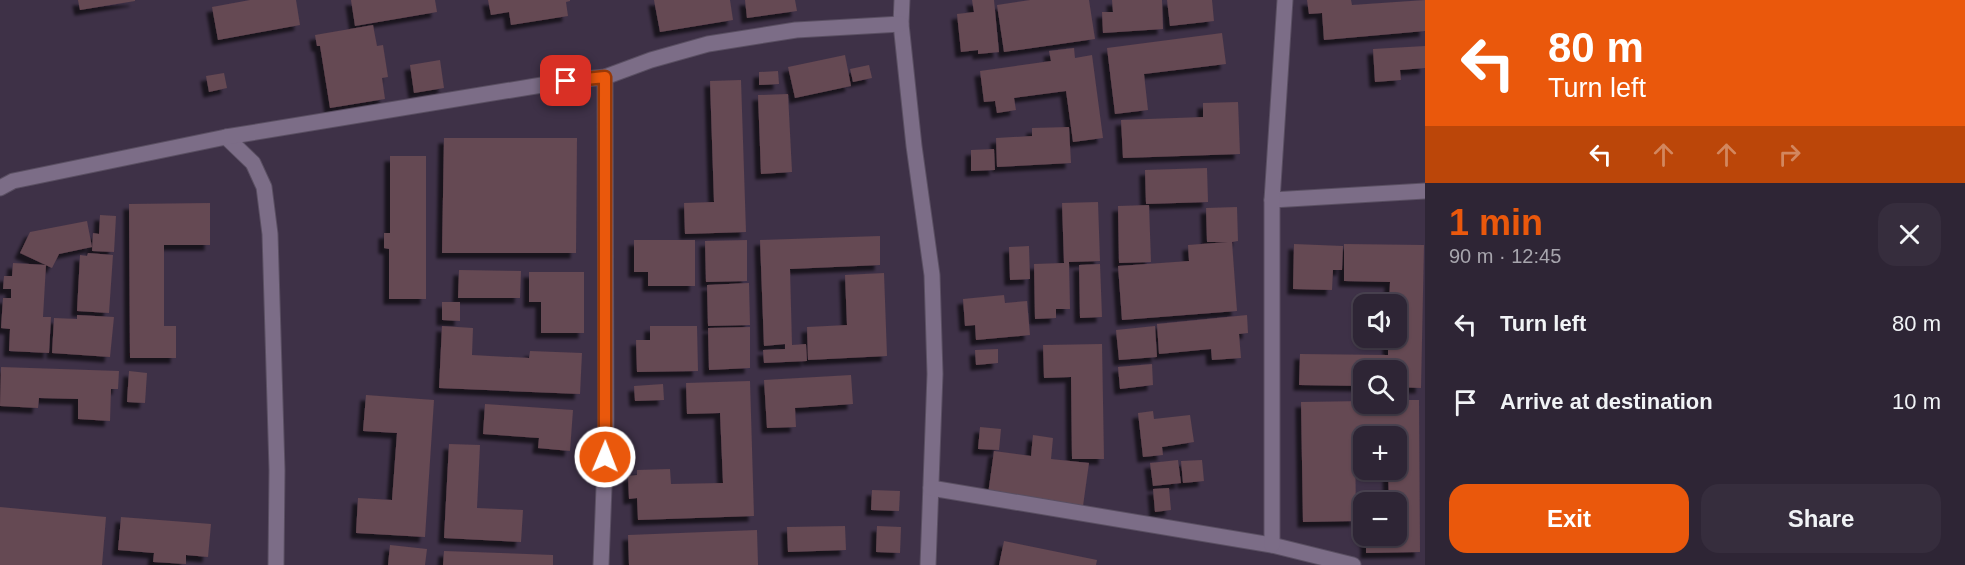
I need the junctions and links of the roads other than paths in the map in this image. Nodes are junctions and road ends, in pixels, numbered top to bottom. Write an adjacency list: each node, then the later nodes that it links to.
1 (902, 0): 3 (street)
2 (1285, 0): 8 (street)
3 (901, 24): 4 (street); 9 (street)
4 (605, 77): 5 (street); 12 (street)
5 (226, 137): 6 (street); 11 (street)
6 (0, 188)
7 (1425, 191): 8 (street)
8 (1272, 200): 10 (street)
9 (931, 488): 10 (street); 13 (street)
10 (1272, 545): 14 (street)
11 (276, 565)
12 (601, 565)
13 (928, 565)
14 (1353, 565)

